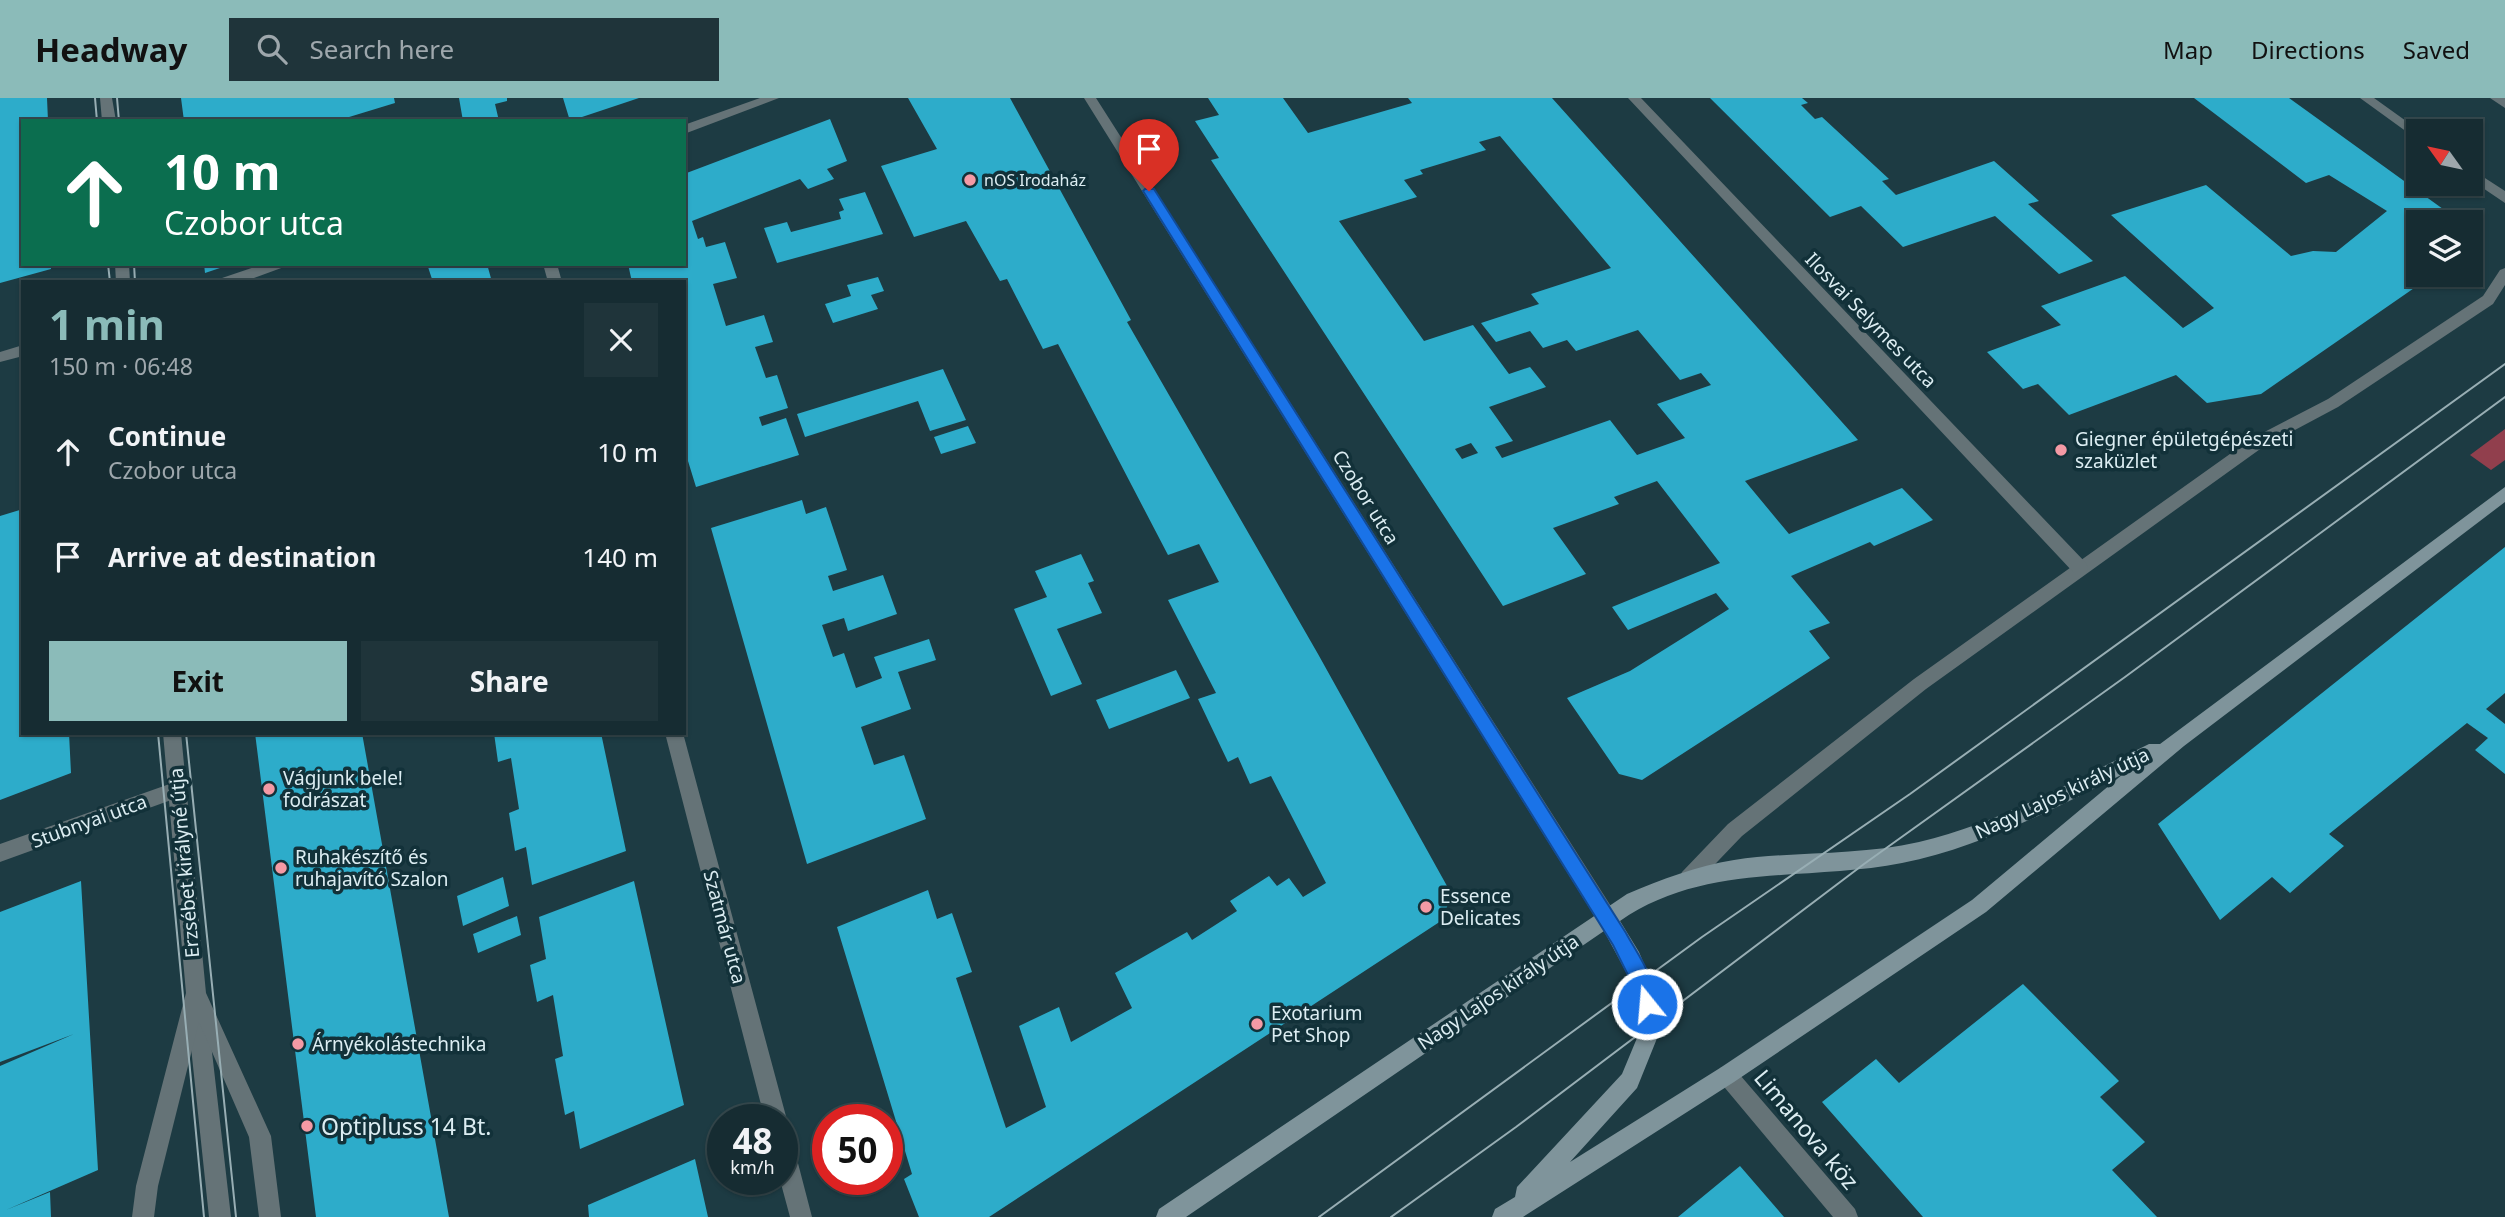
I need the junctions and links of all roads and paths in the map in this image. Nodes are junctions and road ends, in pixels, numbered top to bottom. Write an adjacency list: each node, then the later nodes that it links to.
1 (106, 98): 8 (street)
2 (773, 98): 10 (street)
3 (1090, 98): 26 (street, Czobor utca)
4 (1634, 98): 19 (street, Ilosvai Selymes utca)
5 (2366, 98): 9 (street)
6 (2496, 98): 7 (street)
7 (2505, 104)
8 (108, 119)
9 (2406, 127)
10 (686, 129)
11 (2483, 182): 12 (street)
12 (2505, 198)
13 (273, 266): 15 (street)
14 (2505, 273): 19 (street)
15 (233, 280)
16 (21, 351): 17 (street)
17 (0, 357)
18 (2505, 493): 22 (main road, Nagy Lajos király útja)
19 (2080, 568): 25 (street)
20 (172, 735): 23 (street, Erzsébet királyné útja)
21 (675, 735): 29 (street, Szatmár utca)
22 (2178, 740): 25 (main road, Nagy Lajos király útja); 28 (main road, Nagy Lajos király útja)
23 (178, 789): 24 (street, Stubnyai utca); 27 (street, Erzsébet királyné útja)
24 (0, 853)
25 (1689, 878): 26 (main road, Nagy Lajos király útja)
26 (1607, 918): 31 (main road); 36 (main road, Nagy Lajos király útja)
27 (196, 993): 32 (street, Erzsébet királyné útja); 33 (street); 34 (street, Erzsébet királyné útja)
28 (1727, 1075): 31 (main road, Nagy Lajos király útja); 37 (street, Limanova köz)
29 (772, 1104)
30 (796, 1195): 35 (street)
31 (1507, 1214)
32 (143, 1217)
33 (220, 1217)
34 (270, 1217)
35 (802, 1217)
36 (1167, 1217)
37 (1847, 1217)

